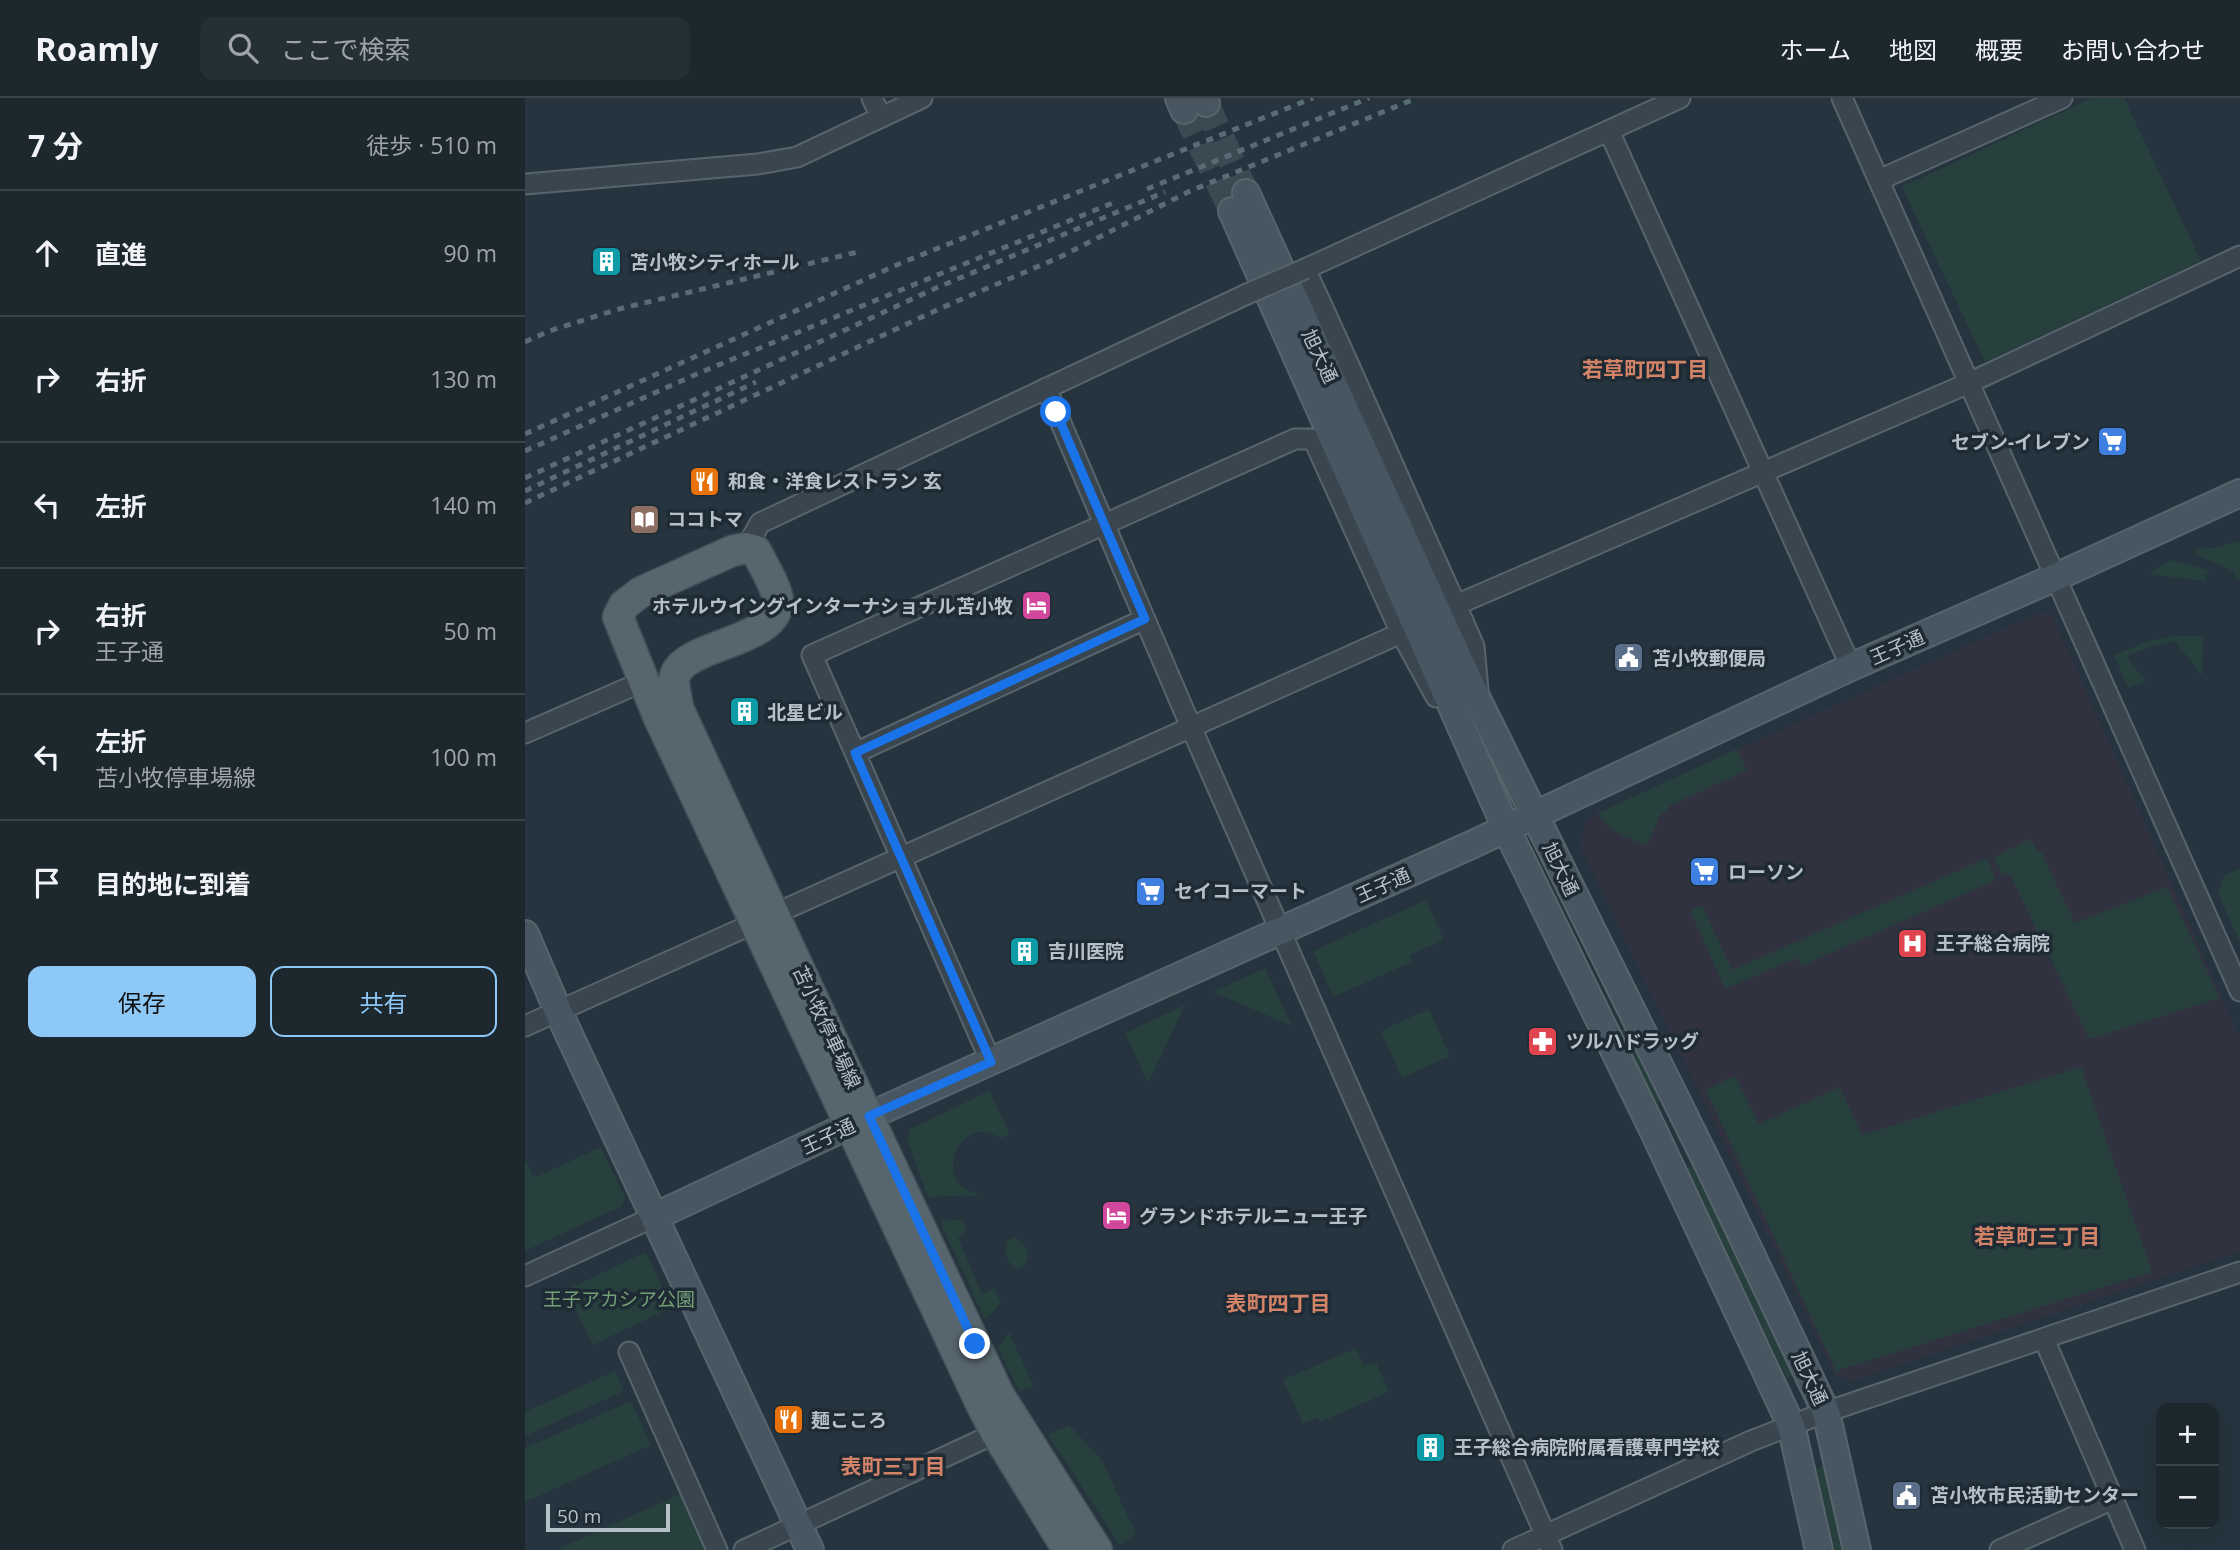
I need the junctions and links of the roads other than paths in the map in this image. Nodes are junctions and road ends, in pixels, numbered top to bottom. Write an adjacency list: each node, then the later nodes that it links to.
1 (872, 98): 6 (street)
2 (922, 98): 6 (street)
3 (1680, 98): 7 (street)
4 (1842, 98): 8 (street)
5 (2061, 98): 8 (street)
6 (881, 117): 9 (street)
7 (1609, 131): 11 (street); 14 (street)
8 (1879, 180): 12 (street)
9 (525, 184)
10 (2240, 256): 12 (street)
11 (1305, 269): 13 (street, bridge); 19 (street)
12 (1969, 383): 14 (street); 18 (street)
13 (1045, 388): 16 (street); 17 (street)
14 (1763, 472): 19 (street); 22 (street)
15 (2240, 493): 18 (street, 王子通)
16 (1104, 525): 20 (street); 21 (street); 28 (street)
17 (746, 548): 23 (main road, 苫小牧停車場線); 32 (main road, 苫小牧停車場線)
18 (2056, 577): 22 (street, 王子通); 35 (street)
19 (1456, 606): 24 (street)
20 (1145, 619): 25 (street); 28 (street)
21 (1401, 633): 25 (street); 26 (street)
22 (1851, 667): 29 (street, 王子通)
23 (644, 681): 27 (street); 32 (main road, 苫小牧停車場線)
24 (1478, 701): 26 (street, 旭大通); 29 (street, 旭大通)
25 (1191, 727): 31 (street); 33 (street)
26 (1462, 727): 30 (street, 旭大通)
27 (525, 733)
28 (855, 753): 31 (street)
29 (1534, 815): 30 (street, 王子通); 45 (street, 旭大通)
30 (1506, 828): 33 (street, 王子通); 46 (street, 旭大通)
31 (902, 857): 32 (street); 38 (street)
32 (765, 918): 36 (street); 39 (main road, 苫小牧停車場線)
33 (1281, 931): 38 (street, 王子通); 50 (street)
34 (525, 934): 36 (street)
35 (2240, 991)
36 (558, 1011): 37 (street); 40 (street)
37 (525, 1026)
38 (991, 1062): 39 (street, 王子通)
39 (860, 1121): 40 (street, 王子通); 47 (main road, 苫小牧停車場線)
40 (656, 1216): 42 (street, 王子通); 49 (street)
41 (2240, 1272): 43 (street)
42 (525, 1276)
43 (2043, 1339): 45 (street); 48 (street)
44 (629, 1352): 51 (street)
45 (1826, 1412): 46 (street); 58 (street, 旭大通)
46 (1791, 1426): 50 (street); 57 (street, 旭大通)
47 (1006, 1429): 49 (street); 54 (main road, 苫小牧停車場線); 55 (main road, 苫小牧停車場線)
48 (2113, 1499): 59 (street); 60 (street)
49 (798, 1526): 52 (street); 53 (street)
50 (1548, 1543): 56 (street)
51 (717, 1550)
52 (744, 1550)
53 (810, 1550)
54 (1068, 1550)
55 (1097, 1550)
56 (1513, 1550)
57 (1819, 1550)
58 (1857, 1550)
59 (2000, 1550)
60 (2135, 1550)

